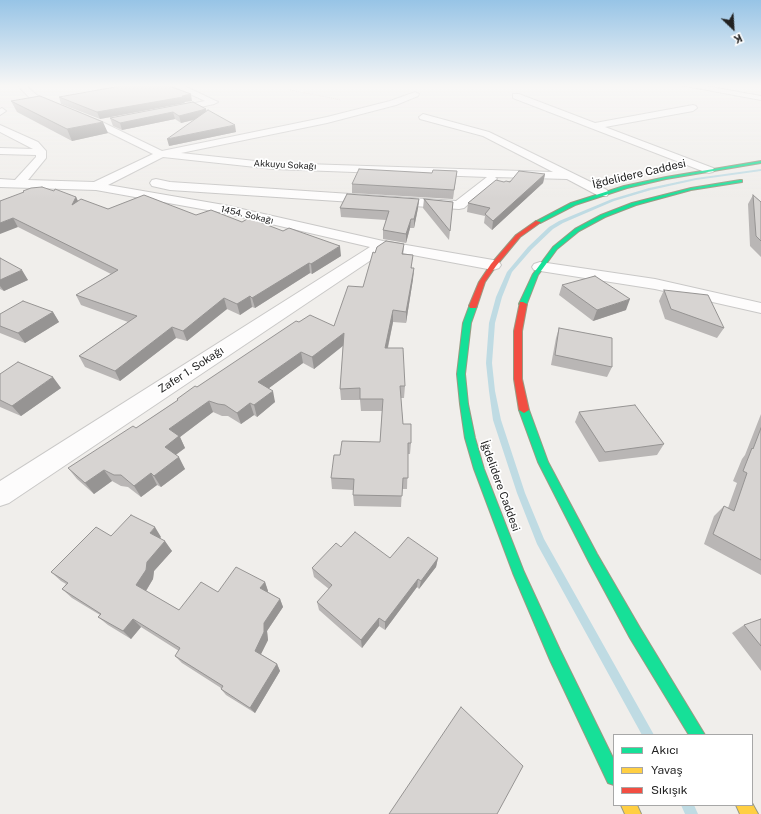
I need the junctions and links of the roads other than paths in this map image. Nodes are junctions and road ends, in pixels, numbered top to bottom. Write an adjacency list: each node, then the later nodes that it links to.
1 (105, 123): 6 (street)
2 (312, 123): 11 (street)
3 (451, 123): 14 (street)
4 (584, 123): 7 (street)
5 (609, 123): 7 (street)
6 (100, 124): 11 (street, Akkuyu Sokağı)
7 (592, 126): 13 (street)
8 (0, 128): 10 (street)
9 (0, 151): 10 (street)
10 (41, 152): 20 (street)
11 (160, 154): 14 (street, Akkuyu Sokağı); 19 (street)
12 (761, 162): 13 (street, İğdelidere Caddesi)
13 (709, 170): 22 (street, İğdelidere Caddesi)
14 (567, 176): 22 (street)
15 (491, 179): 21 (street)
16 (748, 179): 26 (street)
17 (151, 182): 21 (street)
18 (0, 183): 20 (street, 1454. Sokağı)
19 (96, 186): 20 (street, 1454. Sokağı); 23 (street, 1454. Sokağı)
20 (19, 190)
21 (252, 191): 23 (street)
22 (603, 193): 25 (street, İğdelidere Caddesi)
23 (224, 210): 24 (street, 1454. Sokağı)
24 (382, 246): 25 (street, 1454. Sokağı); 28 (street, Zafer 1. Sokağı)
25 (493, 265): 30 (street, İğdelidere Caddesi)
26 (540, 267): 27 (street); 29 (street)
27 (761, 308)
28 (0, 495)
29 (696, 734)
30 (613, 775)

